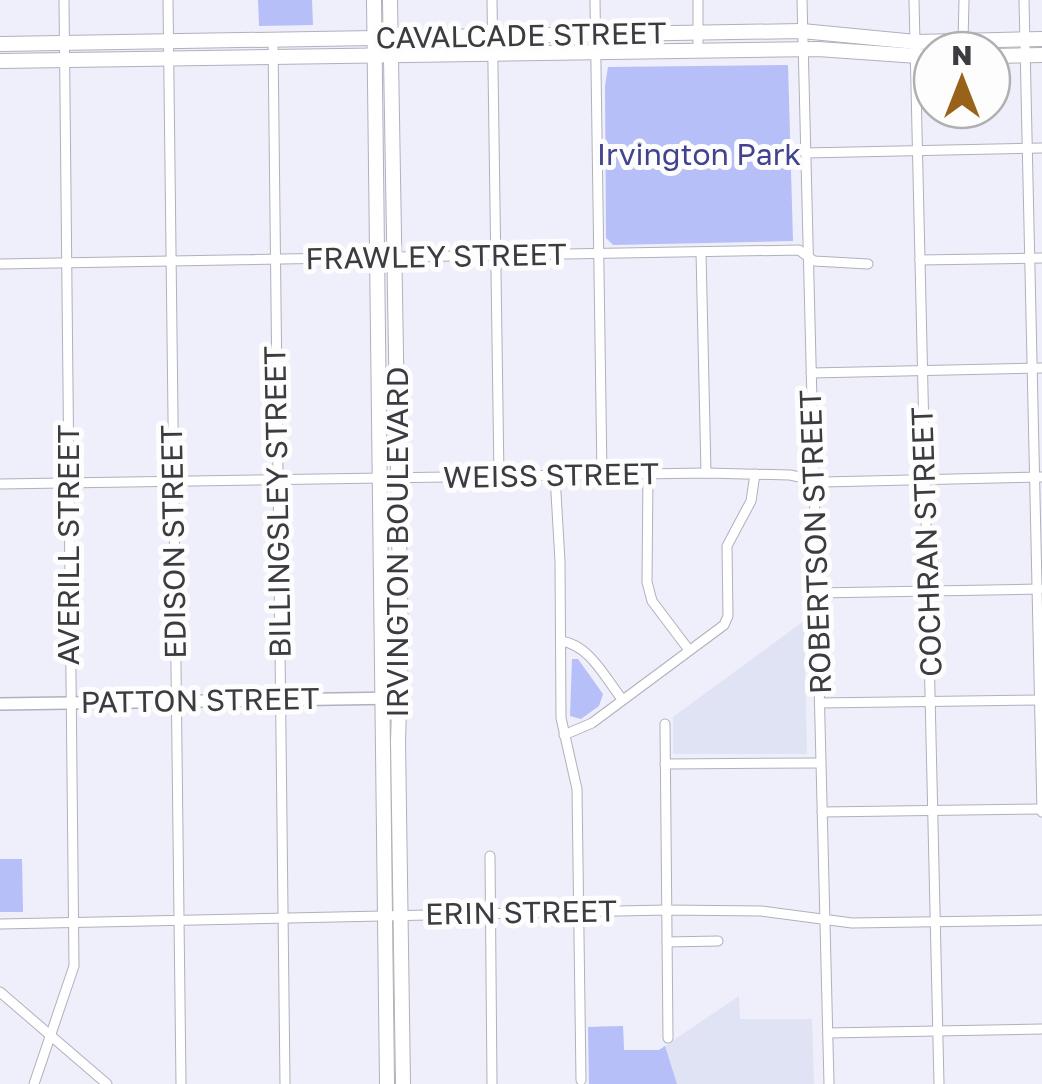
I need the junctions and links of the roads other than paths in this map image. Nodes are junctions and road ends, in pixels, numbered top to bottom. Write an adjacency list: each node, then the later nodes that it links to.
1 (64, 0): 29 (street, AVERILL STREET)
2 (168, 0): 26 (street, EDISON STREET)
3 (374, 0): 23 (main road, IRVINGTON BOULEVARD)
4 (390, 0): 18 (main road, IRVINGTON BOULEVARD)
5 (492, 0): 17 (street)
6 (595, 0): 16 (street)
7 (698, 0): 15 (street)
8 (802, 0): 14 (street, ROBERTSON STREET)
9 (914, 0): 12 (street, COCHRAN STREET)
10 (964, 0): 13 (street)
11 (1024, 0): 20 (street)
12 (918, 30)
13 (963, 30)
14 (802, 31): 15 (main road, CAVALCADE STREET); 25 (street, ROBERTSON STREET); 28 (main road, CAVALCADE STREET)
15 (698, 32): 16 (main road, CAVALCADE STREET); 27 (street)
16 (595, 34): 17 (main road, CAVALCADE STREET); 30 (street)
17 (493, 36): 18 (main road, CAVALCADE STREET); 32 (street)
18 (391, 38): 23 (main road, CAVALCADE STREET); 33 (main road, IRVINGTON BOULEVARD)
19 (1012, 39): 20 (main road, CAVALCADE STREET)
20 (1025, 39): 21 (main road, CAVALCADE STREET); 36 (street)
21 (1042, 39)
22 (0, 44): 29 (main road, CAVALCADE STREET)
23 (374, 47): 24 (main road, CAVALCADE STREET); 33 (main road, CAVALCADE STREET); 39 (main road, IRVINGTON BOULEVARD)
24 (273, 48): 26 (main road, CAVALCADE STREET); 53 (street, BILLINGSLEY STREET)
25 (802, 49): 27 (main road, CAVALCADE STREET); 31 (main road, CAVALCADE STREET); 44 (street, ROBERTSON STREET)
26 (168, 50): 29 (main road, CAVALCADE STREET); 55 (street, EDISON STREET)
27 (698, 50): 30 (main road, CAVALCADE STREET)
28 (912, 50)
29 (65, 52): 37 (main road, CAVALCADE STREET); 56 (street, AVERILL STREET)
30 (595, 52): 32 (main road, CAVALCADE STREET); 46 (street)
31 (912, 52)
32 (493, 54): 33 (main road, CAVALCADE STREET); 47 (street)
33 (391, 55): 40 (main road, IRVINGTON BOULEVARD)
34 (1042, 55): 36 (main road)
35 (1012, 56): 36 (main road)
36 (1026, 56): 41 (street)
37 (0, 61)
38 (919, 130): 43 (street, COCHRAN STREET)
39 (375, 145): 40 (main road); 49 (main road, IRVINGTON BOULEVARD)
40 (394, 145): 50 (main road, IRVINGTON BOULEVARD)
41 (1027, 148): 42 (street); 43 (street); 51 (street)
42 (1042, 148)
43 (918, 152): 44 (street); 54 (street, COCHRAN STREET)
44 (805, 153): 48 (street, ROBERTSON STREET)
45 (701, 252): 46 (street, FRAWLEY STREET); 48 (street, FRAWLEY STREET); 64 (street)
46 (597, 254): 47 (street, FRAWLEY STREET); 67 (street)
47 (495, 256): 50 (street, FRAWLEY STREET); 68 (street)
48 (807, 256): 58 (street, FRAWLEY STREET); 63 (street, ROBERTSON STREET)
49 (376, 257): 50 (street, FRAWLEY STREET); 53 (street, FRAWLEY STREET); 60 (main road, IRVINGTON BOULEVARD)
50 (396, 257): 61 (main road, IRVINGTON BOULEVARD)
51 (1030, 258): 52 (street); 54 (street); 59 (street)
52 (1042, 258)
53 (276, 260): 55 (street, FRAWLEY STREET); 72 (street, BILLINGSLEY STREET)
54 (920, 260): 62 (street, COCHRAN STREET)
55 (172, 261): 56 (street, FRAWLEY STREET); 76 (street, EDISON STREET)
56 (68, 263): 57 (street, FRAWLEY STREET); 77 (street, AVERILL STREET)
57 (0, 264)
58 (868, 264)
59 (1036, 368): 62 (street); 70 (street)
60 (378, 370): 61 (main road); 73 (main road, IRVINGTON BOULEVARD)
61 (397, 370): 71 (main road, IRVINGTON BOULEVARD)
62 (922, 371): 63 (street); 75 (street, COCHRAN STREET)
63 (811, 374): 74 (street, ROBERTSON STREET)
64 (706, 473): 65 (street, WEISS STREET); 66 (street, WEISS STREET)
65 (648, 474): 67 (street, WEISS STREET); 85 (street)
66 (755, 474): 74 (street, WEISS STREET); 85 (street)
67 (602, 475): 69 (street, WEISS STREET)
68 (499, 476): 69 (street, WEISS STREET); 71 (street, WEISS STREET)
69 (555, 476): 84 (street)
70 (1038, 477): 75 (street, WEISS STREET); 81 (street)
71 (398, 478): 73 (street, WEISS STREET); 80 (main road, IRVINGTON BOULEVARD)
72 (278, 479): 73 (street, WEISS STREET); 76 (street, WEISS STREET); 90 (street, BILLINGSLEY STREET)
73 (380, 479): 79 (main road, IRVINGTON BOULEVARD)
74 (813, 480): 75 (street, WEISS STREET); 83 (street, ROBERTSON STREET)
75 (926, 480): 82 (street, COCHRAN STREET)
76 (173, 481): 77 (street, WEISS STREET); 89 (street, EDISON STREET)
77 (69, 483): 78 (street, WEISS STREET); 93 (street, AVERILL STREET)
78 (0, 484)
79 (381, 579): 80 (main road); 86 (main road, IRVINGTON BOULEVARD)
80 (400, 580): 87 (main road, IRVINGTON BOULEVARD)
81 (1040, 589): 82 (street); 91 (street)
82 (930, 591): 83 (street); 92 (street, COCHRAN STREET)
83 (817, 592): 94 (street, ROBERTSON STREET)
84 (561, 641): 88 (street); 97 (street)
85 (689, 650): 88 (street)
86 (381, 698): 87 (street, PATTON STREET); 90 (street, PATTON STREET); 100 (main road, IRVINGTON BOULEVARD)
87 (399, 698): 101 (main road, IRVINGTON BOULEVARD)
88 (622, 699): 97 (street)
89 (176, 700): 90 (street, PATTON STREET); 93 (street, PATTON STREET); 114 (street, EDISON STREET)
90 (280, 700): 111 (street, BILLINGSLEY STREET)
91 (1041, 700): 92 (street); 102 (street)
92 (932, 702): 94 (street); 104 (street, COCHRAN STREET)
93 (70, 703): 95 (street, PATTON STREET); 116 (street, AVERILL STREET)
94 (820, 703): 98 (street, ROBERTSON STREET)
95 (0, 704)
96 (665, 724): 99 (street)
97 (564, 734): 107 (street)
98 (820, 763): 99 (street); 103 (street, ROBERTSON STREET)
99 (665, 764): 106 (street)
100 (382, 773): 101 (main road); 110 (main road, IRVINGTON BOULEVARD)
101 (399, 773): 109 (main road, IRVINGTON BOULEVARD)
102 (1042, 810): 104 (street)
103 (822, 812): 104 (street); 112 (street, ROBERTSON STREET)
104 (935, 812): 115 (street, COCHRAN STREET)
105 (490, 856): 108 (street)
106 (667, 910): 107 (street, ERIN STREET); 112 (street, ERIN STREET); 119 (street)
107 (580, 911): 108 (street, ERIN STREET); 128 (street)
108 (491, 912): 109 (street, ERIN STREET); 135 (street)
109 (402, 916): 110 (street, ERIN STREET); 121 (main road, IRVINGTON BOULEVARD)
110 (384, 917): 111 (street, ERIN STREET); 122 (main road, IRVINGTON BOULEVARD)
111 (283, 918): 114 (street, ERIN STREET); 132 (street, BILLINGSLEY STREET)
112 (824, 920): 115 (street, ERIN STREET); 125 (street, ROBERTSON STREET)
113 (1042, 920): 115 (street, ERIN STREET)
114 (179, 921): 116 (street, ERIN STREET); 131 (street, EDISON STREET)
115 (936, 921): 124 (street, COCHRAN STREET)
116 (74, 922): 117 (street, ERIN STREET); 126 (street, AVERILL STREET)
117 (0, 924)
118 (718, 941): 119 (street)
119 (667, 942): 127 (street)
120 (0, 992): 126 (street)
121 (402, 1027): 122 (main road); 134 (main road, IRVINGTON BOULEVARD)
122 (386, 1028): 133 (main road, IRVINGTON BOULEVARD)
123 (1042, 1030): 124 (street)
124 (938, 1032): 125 (street); 137 (street, COCHRAN STREET)
125 (828, 1033): 136 (street, ROBERTSON STREET)
126 (52, 1036): 129 (street, AVERILL STREET); 130 (street)
127 (668, 1038)
128 (581, 1080)
129 (34, 1084)
130 (107, 1084)
131 (181, 1084)
132 (285, 1084)
133 (386, 1084)
134 (403, 1084)
135 (492, 1084)
136 (829, 1084)
137 (939, 1084)

